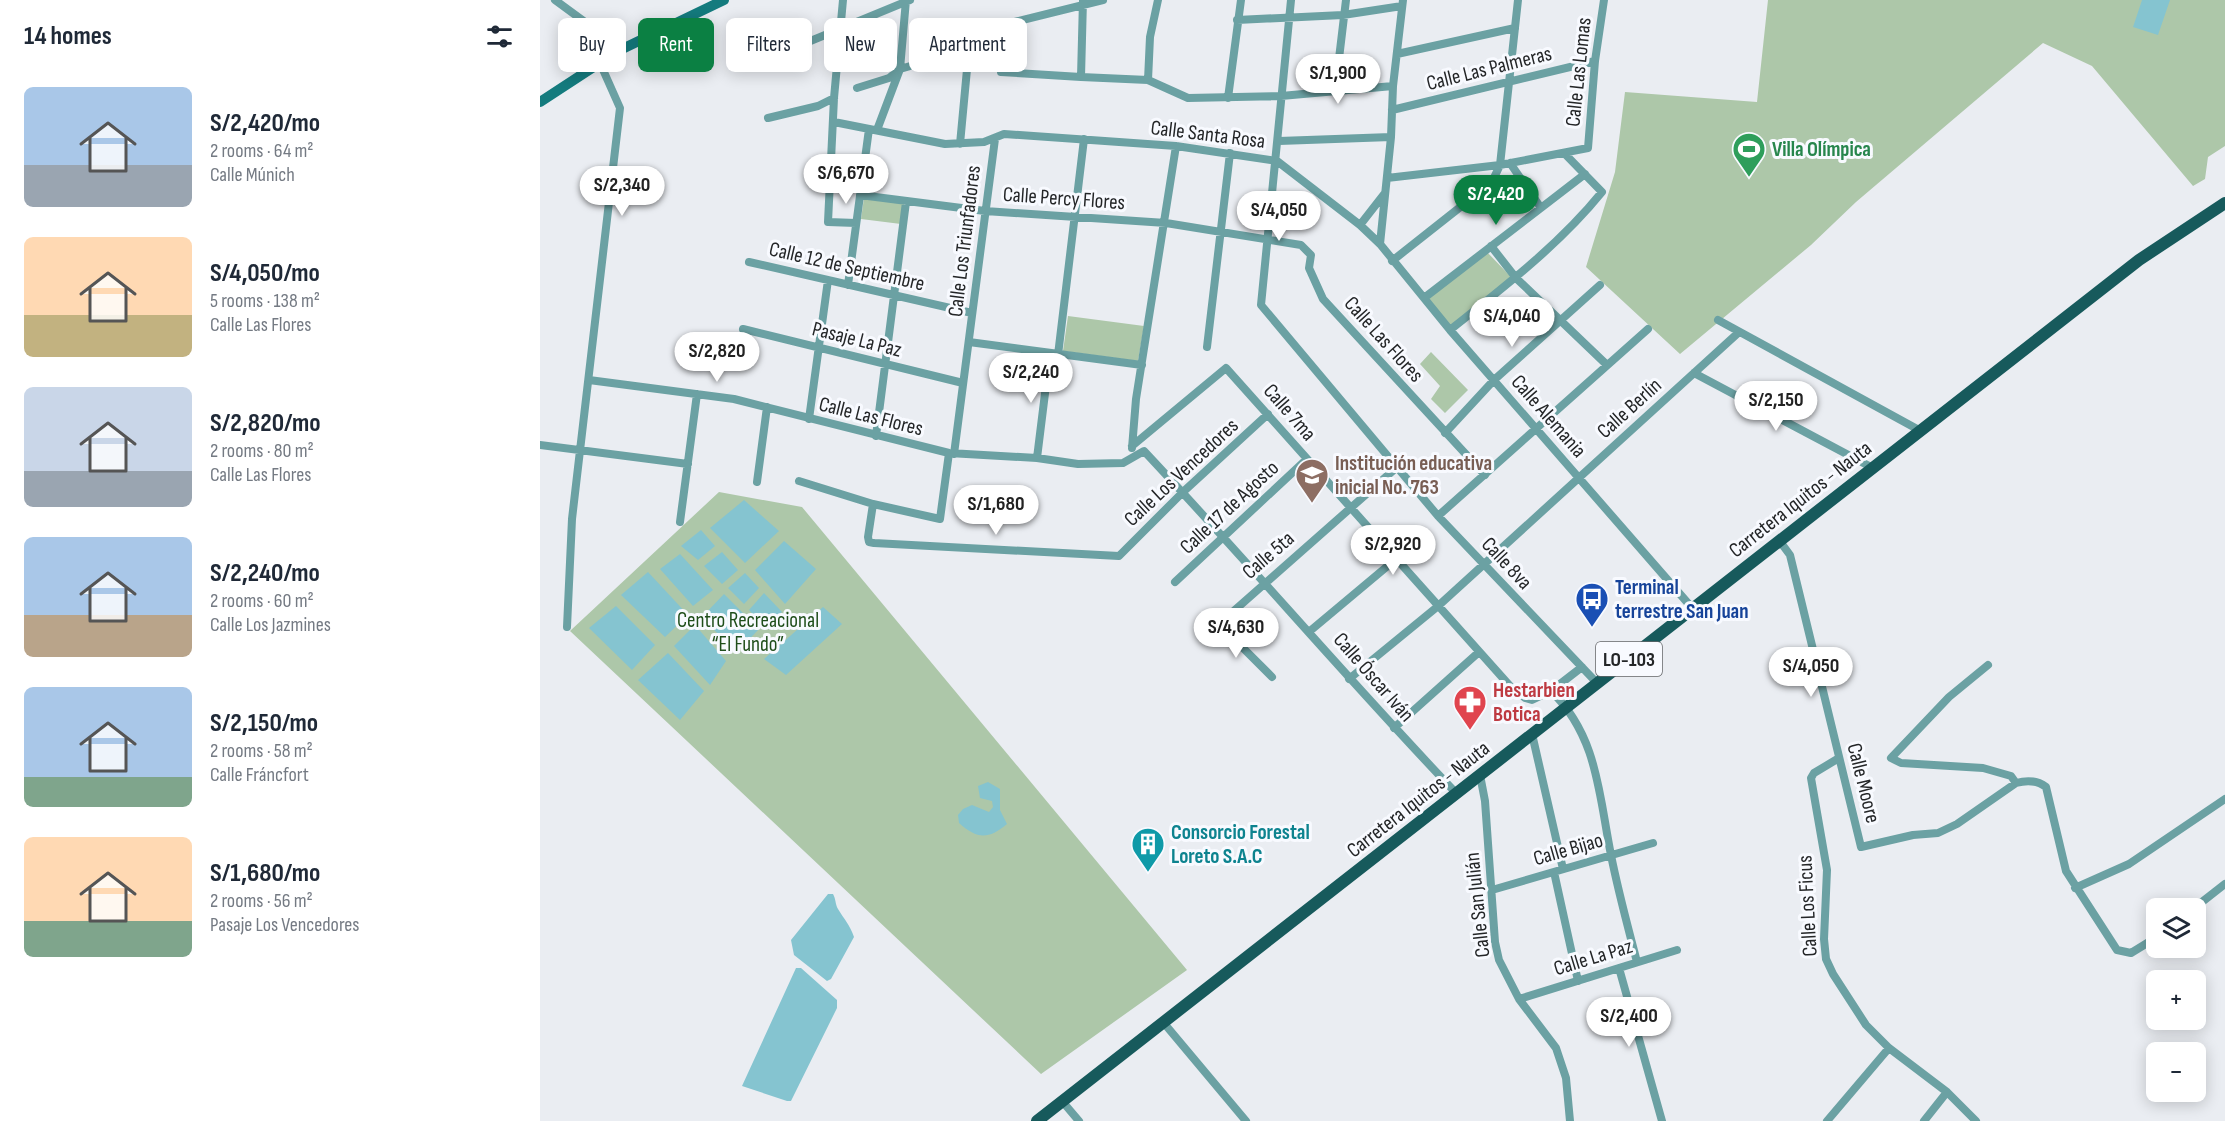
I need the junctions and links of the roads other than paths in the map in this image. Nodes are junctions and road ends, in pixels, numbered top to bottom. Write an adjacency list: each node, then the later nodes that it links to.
1 (555, 0): 15 (street)
2 (724, 0): 22 (street)
3 (843, 0): 16 (street)
4 (1102, 0): 12 (street)
5 (1158, 0): 33 (street)
6 (1240, 0): 19 (street)
7 (1291, 0): 20 (street)
8 (1346, 0): 14 (street)
9 (1518, 0): 21 (street)
10 (1604, 0): 24 (street, Calle Las Lomas)
11 (907, 1): 17 (street); 26 (street)
12 (1083, 2): 18 (street); 32 (street)
13 (1403, 3): 14 (street); 23 (street)
14 (1343, 15): 20 (street); 37 (street)
15 (580, 18)
16 (842, 18)
17 (869, 18)
18 (1027, 18)
19 (1237, 20): 20 (street); 40 (street)
20 (1288, 20): 38 (street)
21 (1515, 28): 23 (street); 34 (street)
22 (626, 47)
23 (1396, 54): 35 (street)
24 (1596, 61): 34 (street, Calle Las Palmeras); 53 (street, Calle Las Lomas)
25 (909, 66): 26 (street)
26 (900, 69): 36 (street); 45 (street)
27 (586, 72): 41 (street)
28 (604, 72): 96 (street)
29 (837, 72): 39 (street)
30 (967, 72): 50 (street)
31 (1001, 72): 32 (street)
32 (1081, 77): 33 (street)
33 (1148, 80): 40 (street)
34 (1507, 83): 42 (street, Calle Las Palmeras); 56 (street)
35 (1393, 86): 37 (street); 42 (street)
36 (857, 88)
37 (1335, 92): 38 (street)
38 (1281, 96): 40 (street); 49 (street)
39 (834, 98): 43 (street); 44 (street)
40 (1228, 98)
41 (540, 102)
42 (1392, 110): 46 (street)
43 (768, 118)
44 (834, 123): 45 (street, Calle Santa Rosa); 67 (street)
45 (873, 129): 50 (street, Calle Santa Rosa); 60 (street)
46 (1391, 137): 49 (street); 58 (street)
47 (1084, 139): 48 (street, Calle Santa Rosa); 51 (street, Calle Santa Rosa); 65 (street)
48 (995, 140): 50 (street, Calle Santa Rosa); 64 (street, Calle Los Triunfadores)
49 (1279, 141): 54 (street)
50 (960, 144)
51 (1176, 146): 52 (street, Calle Santa Rosa); 66 (street)
52 (1230, 153): 54 (street, Calle Santa Rosa); 69 (street)
53 (1564, 153): 55 (street); 57 (street)
54 (1277, 161): 68 (street, Calle Santa Rosa); 70 (street)
55 (1510, 163): 56 (street); 63 (street)
56 (1500, 165): 58 (street); 73 (street)
57 (1585, 174): 63 (street); 75 (street)
58 (1387, 178): 59 (street)
59 (1385, 193): 68 (street); 71 (street)
60 (860, 195): 61 (street, Calle Percy Flores); 67 (street)
61 (906, 202): 64 (street, Calle Percy Flores); 79 (street)
62 (2225, 203): 104 (main road, Carretera Iquitos - Nauta / LO-103)
63 (1541, 208): 72 (street)
64 (985, 211): 65 (street, Calle Percy Flores); 81 (street, Calle Los Triunfadores)
65 (1075, 217): 66 (street, Calle Percy Flores); 91 (street)
66 (1166, 223): 69 (street, Calle Percy Flores); 93 (street)
67 (856, 224): 77 (street)
68 (1360, 225): 71 (street, Calle Santa Rosa)
69 (1220, 230): 70 (street, Calle Percy Flores); 89 (street)
70 (1266, 238): 105 (street, Calle Las Flores); 117 (street, Calle 8va)
71 (1380, 244): 73 (street, Calle Alemania)
72 (1491, 246): 75 (street); 80 (street)
73 (1392, 261): 80 (street, Calle Alemania)
74 (748, 262): 76 (street, Calle 12 de Septiembre)
75 (1516, 278): 83 (street); 86 (street)
76 (828, 280): 77 (street, Calle 12 de Septiembre); 90 (street)
77 (848, 285): 79 (street, Calle 12 de Septiembre)
78 (1600, 285): 83 (street)
79 (895, 295): 81 (street, Calle 12 de Septiembre); 92 (street)
80 (1424, 298): 86 (street, Calle Alemania)
81 (972, 313): 88 (street, Calle Los Triunfadores)
82 (1718, 320): 87 (street)
83 (1561, 322): 94 (street); 97 (street)
84 (743, 329): 90 (street, Pasaje La Paz)
85 (1648, 329): 94 (street)
86 (1450, 330): 97 (street, Calle Alemania)
87 (1738, 333): 95 (street, Calle Berlín); 104 (street)
88 (969, 342): 91 (street); 98 (street, Calle Los Triunfadores)
89 (1207, 347)
90 (819, 348): 92 (street, Pasaje La Paz); 102 (street)
91 (1054, 354): 93 (street); 112 (street)
92 (886, 364): 98 (street, Pasaje La Paz); 106 (street)
93 (1142, 365): 108 (street)
94 (1607, 365): 103 (street)
95 (1694, 373): 116 (street); 119 (street, Calle Berlín)
96 (589, 380): 99 (street, Calle Las Flores); 109 (street)
97 (1494, 380): 103 (street, Calle Alemania); 105 (street)
98 (963, 383): 111 (street, Calle Los Triunfadores)
99 (697, 394): 100 (street, Calle Las Flores); 115 (street)
100 (767, 407): 102 (street, Calle Las Flores); 121 (street)
101 (1268, 414): 108 (street, Calle 7ma); 114 (street, Calle 7ma); 122 (street, Calle Los Vencedores)
102 (808, 419): 106 (street, Calle Las Flores)
103 (1536, 429): 118 (street); 119 (street, Calle Alemania)
104 (1919, 430): 116 (main road, Carretera Iquitos - Nauta / LO-103)
105 (1445, 433): 118 (street, Calle Las Flores)
106 (876, 436): 111 (street, Calle Las Flores)
107 (540, 445): 109 (street)
108 (1132, 446): 113 (street)
109 (580, 450): 115 (street); 135 (street)
110 (1144, 451): 113 (street, Calle Las Flores); 122 (street, Calle Óscar Iván)
111 (951, 453): 112 (street, Calle Las Flores); 123 (street)
112 (1037, 458): 113 (street, Calle Las Flores)
113 (1131, 459)
114 (1307, 459): 124 (street, Calle 7ma); 127 (street, Calle 17 de Agosto)
115 (688, 464): 126 (street)
116 (1871, 467): 128 (main road, Carretera Iquitos - Nauta / LO-103)
117 (1396, 468): 124 (street, Calle 5ta); 125 (street, Calle 8va)
118 (1485, 475): 125 (street)
119 (1579, 478): 130 (street, Calle Berlín); 134 (street, Calle Alemania)
120 (799, 481): 123 (street)
121 (757, 482)
122 (1183, 492): 123 (street, Calle Los Vencedores); 127 (street, Calle Óscar Iván)
123 (873, 504)
124 (1350, 507): 129 (street, Calle 7ma); 132 (street, Calle 5ta)
125 (1438, 516): 130 (street, Calle 8va)
126 (680, 522)
127 (1221, 537): 131 (street, Calle 17 de Agosto); 132 (street, Calle Óscar Iván)
128 (1779, 540): 134 (main road, Carretera Iquitos - Nauta / LO-103); 147 (street, Calle Moore)
129 (1396, 559): 133 (street, Calle 7ma); 136 (street)
130 (1484, 564): 133 (street, Calle Berlín); 139 (street, Calle 8va)
131 (1175, 582)
132 (1263, 582): 136 (street, Calle Óscar Iván); 140 (street, Calle 5ta)
133 (1437, 607): 137 (street, Calle 7ma); 141 (street, Calle Berlín)
134 (1693, 609): 142 (main road, Carretera Iquitos - Nauta / LO-103)
135 (567, 627)
136 (1310, 631): 141 (street, Calle Óscar Iván)
137 (1479, 652): 143 (street, Calle 7ma); 145 (street)
138 (1988, 665): 149 (street)
139 (1581, 667): 142 (street, Calle 8va); 143 (street, Calle 7ma)
140 (1272, 677)
141 (1349, 679): 145 (street, Calle Óscar Iván)
142 (1598, 684): 144 (main road, Carretera Iquitos - Nauta / LO-103)
143 (1551, 691): 144 (street)
144 (1568, 707): 146 (main road, Carretera Iquitos - Nauta / LO-103); 153 (street)
145 (1394, 728): 150 (street, Calle Óscar Iván)
146 (1532, 734): 148 (main road, Carretera Iquitos - Nauta / LO-103); 154 (street)
147 (1839, 758): 149 (street, Calle Moore); 166 (street, Calle Los Ficus)
148 (1480, 775): 150 (main road, Carretera Iquitos - Nauta / LO-103); 157 (street, Calle San Julián)
149 (2016, 783): 156 (street)
150 (1457, 794): 165 (main road, Carretera Iquitos - Nauta / LO-103)
151 (2225, 799): 156 (street)
152 (1653, 843): 153 (street, Calle Bijao)
153 (1611, 855): 154 (street, Calle Bijao); 161 (street)
154 (1558, 871): 157 (street, Calle Bijao); 163 (street)
155 (2225, 884): 158 (street)
156 (2075, 888): 159 (street)
157 (1492, 890): 164 (street, Calle San Julián)
158 (2206, 899)
159 (2146, 944)
160 (1677, 950): 161 (street, Calle La Paz)
161 (1637, 962): 162 (street, Calle La Paz)
162 (1619, 968): 163 (street, Calle La Paz); 173 (street)
163 (1578, 981): 164 (street, Calle La Paz)
164 (1519, 999): 172 (street, Calle San Julián)
165 (1163, 1022): 168 (main road, Carretera Iquitos - Nauta / LO-103); 171 (street)
166 (1889, 1048): 167 (street); 174 (street)
167 (1947, 1092): 175 (street); 176 (street)
168 (1062, 1101): 169 (main road, Carretera Iquitos - Nauta / LO-103); 170 (street)
169 (1037, 1121)
170 (1079, 1121)
171 (1246, 1121)
172 (1570, 1121)
173 (1662, 1121)
174 (1827, 1121)
175 (1924, 1121)
176 (1976, 1121)

